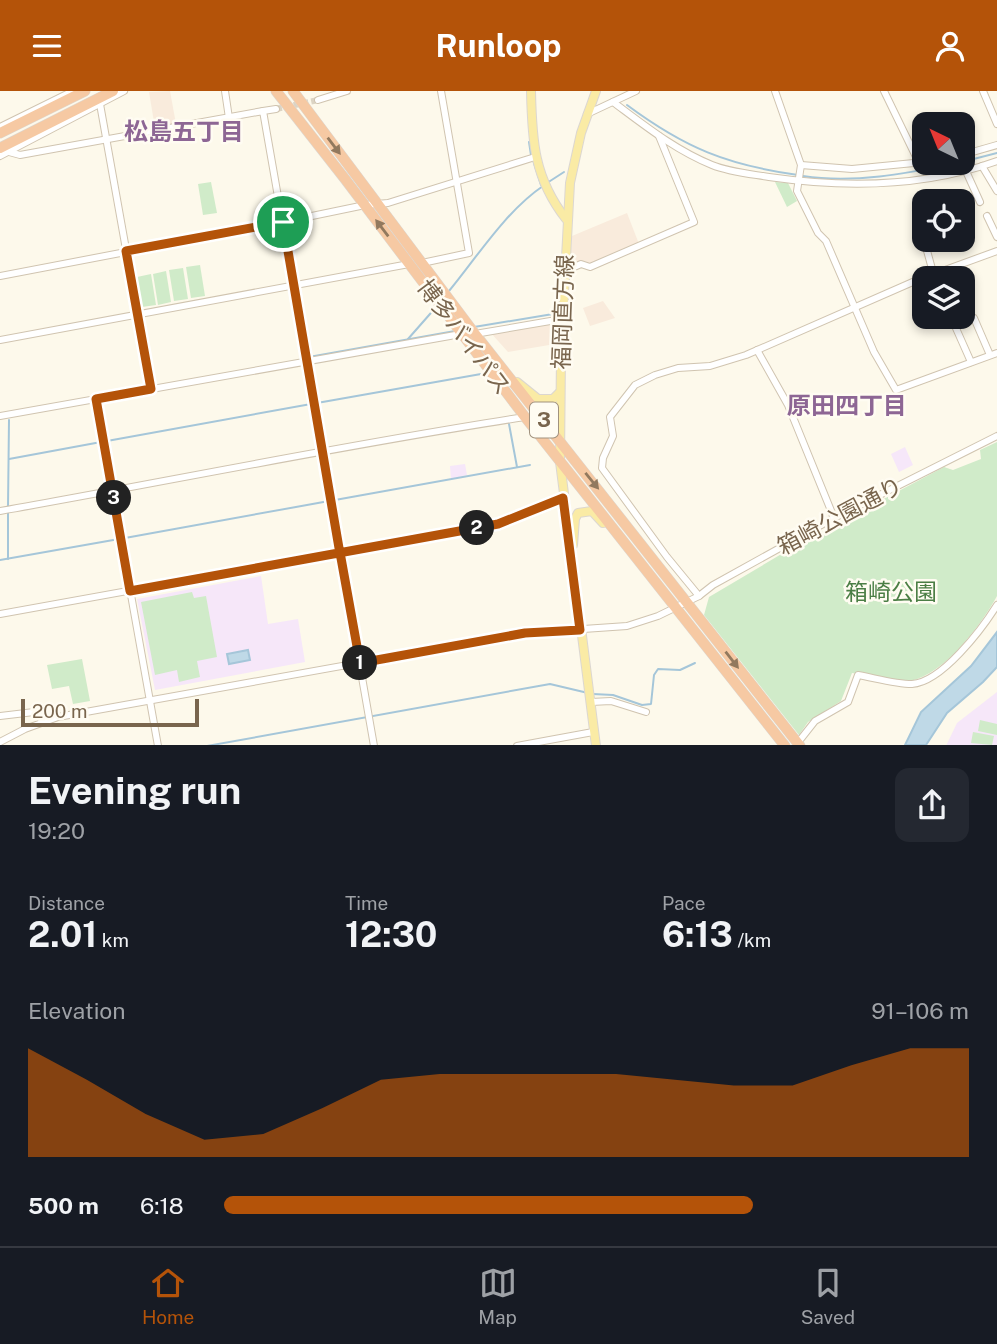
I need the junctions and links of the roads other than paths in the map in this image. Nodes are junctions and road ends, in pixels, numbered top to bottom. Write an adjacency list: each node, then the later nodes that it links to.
1 (73, 91): 28 (street)
2 (85, 91): 29 (highway)
3 (101, 91): 32 (highway)
4 (113, 91): 35 (highway)
5 (124, 91): 21 (street)
6 (225, 91): 26 (street)
7 (276, 91): 51 (highway, 博多バイパス / 3)
8 (293, 91): 25 (highway, 博多バイパス / 3)
9 (299, 91): 25 (highway)
10 (347, 91): 19 (street)
11 (442, 91): 47 (street)
12 (531, 91): 38 (main road)
13 (617, 91): 18 (street)
14 (775, 91): 42 (street)
15 (884, 91): 33 (street)
16 (982, 91): 27 (street)
17 (594, 92): 24 (main road, 福岡直方線)
18 (633, 92): 20 (street)
19 (318, 100)
20 (613, 102): 24 (street); 30 (street)
21 (100, 104): 31 (street); 35 (street)
22 (276, 109): 23 (street)
23 (263, 111): 26 (street); 54 (street)
24 (587, 114): 53 (main road, 福岡直方線)
25 (312, 117): 50 (highway, 博多バイパス / 3, one-way to 50)
26 (229, 118): 31 (street)
27 (997, 124)
28 (0, 127)
29 (0, 133)
30 (658, 135): 46 (street); 61 (street)
31 (106, 138): 35 (street); 56 (street)
32 (0, 142)
33 (912, 144)
34 (997, 145): 36 (street)
35 (4, 150): 37 (street)
36 (975, 151)
37 (0, 156)
38 (535, 157): 47 (street); 53 (main road)
39 (997, 160): 41 (street)
40 (912, 164): 42 (street)
41 (982, 166): 43 (street); 48 (street)
42 (800, 167): 46 (street)
43 (975, 167)
44 (932, 175): 46 (street)
45 (968, 175): 49 (street)
46 (799, 180): 65 (street)
47 (457, 181): 50 (street); 58 (street)
48 (997, 191)
49 (980, 202)
50 (378, 204): 51 (street); 58 (highway, 博多バイパス / 3)
51 (365, 205): 54 (street); 59 (highway, 博多バイパス / 3, one-way to 51)
52 (987, 216): 55 (street)
53 (566, 219): 61 (main road, 福岡直方線)
54 (283, 222): 56 (street); 64 (street)
55 (997, 237)
56 (126, 251): 62 (street); 66 (street)
57 (997, 251): 60 (street)
58 (422, 263): 71 (highway, 博多バイパス / 3)
59 (409, 264): 64 (street); 70 (highway, 博多バイパス / 3)
60 (959, 266)
61 (564, 271): 67 (main road, 福岡直方線)
62 (0, 276)
63 (912, 284): 65 (street)
64 (293, 286): 66 (street); 75 (street)
65 (854, 307): 73 (street); 76 (street)
66 (139, 315): 72 (street); 78 (street)
67 (562, 319): 71 (street); 79 (main road, 福岡直方線)
68 (975, 320): 74 (street)
69 (956, 329): 76 (street)
70 (461, 334): 75 (street); 82 (highway, 博多バイパス / 3)
71 (475, 334): 77 (highway, 博多バイパス / 3)
72 (0, 340)
73 (757, 350): 90 (street); 95 (street)
74 (995, 354): 76 (street)
75 (306, 361): 78 (street); 85 (street)
76 (971, 362)
77 (509, 376): 79 (main road); 84 (highway, 博多バイパス / 3)
78 (151, 389): 80 (street)
79 (560, 392): 84 (main road, 福岡直方線)
80 (96, 399): 81 (street); 87 (street)
81 (0, 416)
82 (525, 417): 85 (street); 86 (highway, 博多バイパス / 3)
83 (997, 436): 90 (street, 箱崎公園通り)
84 (561, 442): 86 (main road, 福岡直方線); 96 (highway, 博多バイパス / 3, one-way to 96)
85 (322, 452): 87 (street); 91 (street)
86 (560, 462): 88 (main road, 福岡直方線); 93 (highway, 博多バイパス / 3)
87 (112, 492): 89 (street); 94 (street)
88 (563, 498): 91 (street); 92 (main road, 福岡直方線)
89 (0, 511)
90 (834, 518): 95 (street, 箱崎公園通り)
91 (340, 553): 94 (street); 101 (street)
92 (572, 558): 93 (main road); 100 (main road, 福岡直方線)
93 (648, 572): 98 (highway, 博多バイパス / 3)
94 (130, 591): 99 (street); 102 (street)
95 (699, 596): 96 (street, 箱崎公園通り)
96 (686, 602): 98 (street, 箱崎公園通り); 114 (highway, 博多バイパス / 3, one-way to 114)
97 (997, 605): 114 (street)
98 (676, 607): 100 (street, 箱崎公園通り); 113 (highway, 博多バイパス / 3)
99 (0, 614)
100 (580, 630): 101 (street, 箱崎公園通り); 103 (main road, 福岡直方線)
101 (360, 663): 102 (street, 箱崎公園通り); 110 (street)
102 (150, 701): 106 (street, 箱崎公園通り); 109 (street)
103 (591, 702): 104 (street); 107 (main road, 福岡直方線)
104 (646, 712)
105 (0, 716): 106 (street)
106 (42, 722): 108 (street, 箱崎公園通り)
107 (593, 732): 111 (street); 112 (main road, 福岡直方線)
108 (0, 743)
109 (158, 745)
110 (374, 745)
111 (517, 745)
112 (596, 745)
113 (785, 745)
114 (798, 745)

